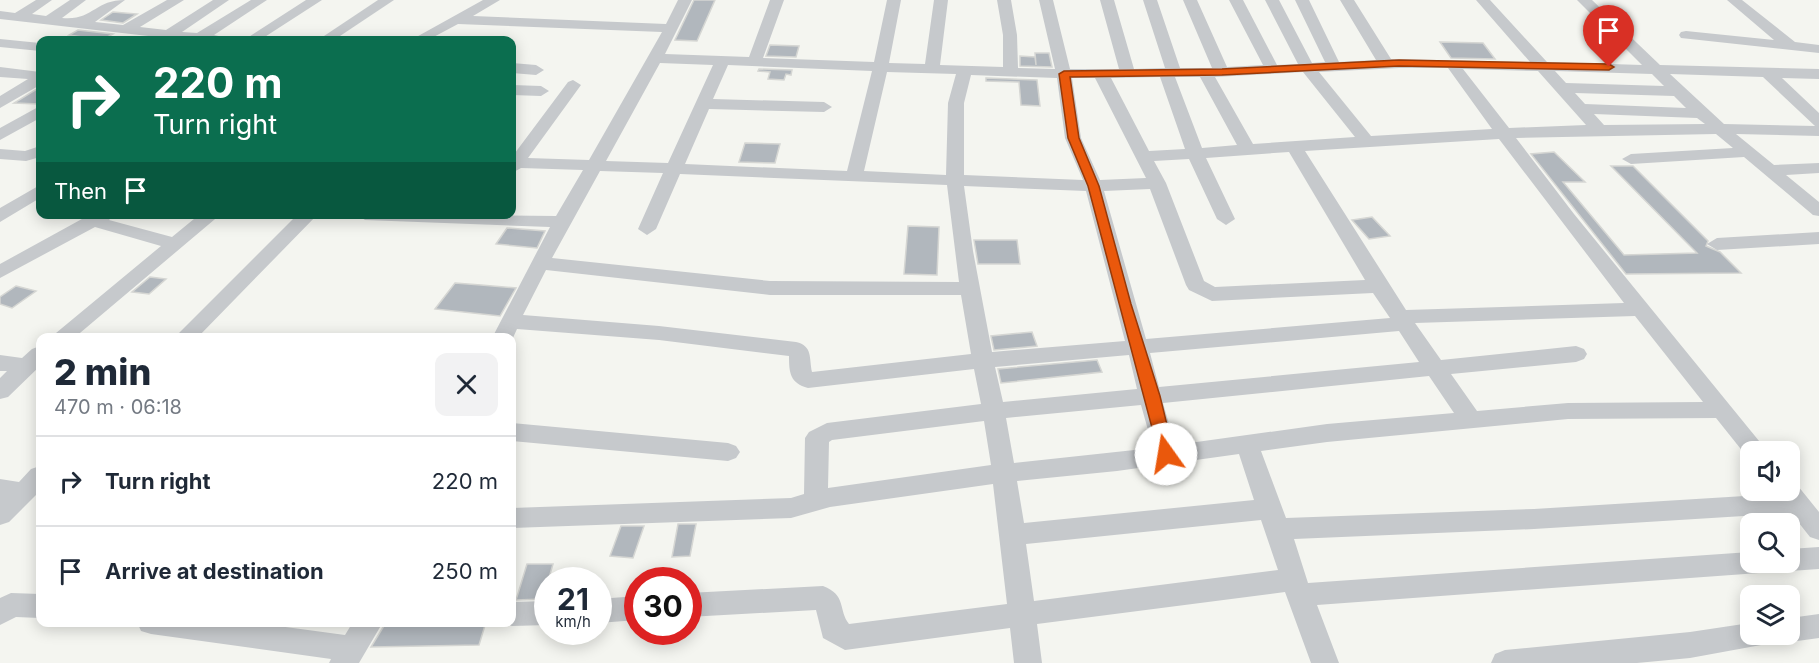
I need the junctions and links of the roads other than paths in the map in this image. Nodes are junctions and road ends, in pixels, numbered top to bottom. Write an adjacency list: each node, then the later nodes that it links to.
1 (13, 0): 28 (street)
2 (45, 0): 31 (street)
3 (79, 0): 32 (street)
4 (118, 0): 34 (street)
5 (177, 0): 35 (street)
6 (222, 0): 40 (street)
7 (260, 0): 41 (street)
8 (315, 0): 42 (street)
9 (387, 0): 43 (street)
10 (685, 0): 36 (street)
11 (777, 0): 51 (street)
12 (894, 0): 54 (street)
13 (941, 0): 58 (street)
14 (1004, 0): 66 (street)
15 (1046, 0): 70 (street)
16 (1107, 0): 72 (street)
17 (1150, 0): 69 (street)
18 (1190, 0): 67 (street)
19 (1236, 0): 62 (street)
20 (1272, 0): 59 (street)
21 (1302, 0): 55 (street)
22 (1347, 0): 52 (street)
23 (1483, 0): 56 (street)
24 (1584, 0): 60 (street)
25 (1734, 0): 47 (street)
26 (490, 2): 27 (street)
27 (470, 5): 29 (street); 33 (street)
28 (0, 8)
29 (595, 14)
30 (0, 15): 31 (street)
31 (18, 17): 32 (street)
32 (50, 20): 34 (street)
33 (457, 20): 36 (street); 44 (street)
34 (82, 23): 35 (street)
35 (127, 28): 38 (street); 39 (street)
36 (671, 28): 49 (street)
37 (1686, 35): 47 (street)
38 (113, 36)
39 (155, 36)
40 (165, 36)
41 (203, 36)
42 (257, 36)
43 (331, 36)
44 (426, 36)
45 (0, 43): 46 (street)
46 (36, 47)
47 (1791, 47): 48 (street); 61 (street)
48 (1819, 49)
49 (657, 58): 50 (street); 105 (street)
50 (723, 59): 51 (street); 82 (street)
51 (755, 60): 54 (street)
52 (1386, 63): 53 (street); 55 (street)
53 (1452, 64): 56 (street); 92 (street)
54 (881, 65): 58 (street); 109 (street)
55 (1334, 66): 59 (street)
56 (1542, 66): 60 (street); 77 (street)
57 (516, 68): 63 (street)
58 (932, 68): 64 (street)
59 (1308, 68): 62 (street); 94 (street)
60 (1654, 68): 68 (street); 80 (street)
61 (1819, 68)
62 (1272, 69): 67 (street)
63 (536, 70)
64 (965, 70): 66 (street); 110 (street)
65 (0, 72): 74 (street)
66 (1011, 72): 70 (street)
67 (1214, 72): 69 (street); 96 (street)
68 (1767, 72): 73 (street); 88 (street)
69 (1170, 73): 72 (street); 99 (street)
70 (1064, 74): 71 (street); 112 (street)
71 (1101, 74): 72 (street); 101 (street)
72 (1128, 74)
73 (1819, 74)
74 (36, 77)
75 (36, 80): 81 (street)
76 (573, 85): 103 (street)
77 (1560, 88): 80 (street); 85 (street)
78 (516, 90): 79 (street)
79 (542, 91)
80 (1678, 91): 87 (street)
81 (0, 103): 84 (street)
82 (702, 104): 83 (street); 107 (street)
83 (824, 107)
84 (36, 108)
85 (1578, 109): 87 (street); 90 (street)
86 (36, 112): 93 (street)
87 (1703, 113): 89 (street)
88 (1819, 122)
89 (1719, 127): 90 (street); 91 (street); 98 (street)
90 (1600, 131): 92 (street)
91 (1819, 131)
92 (1505, 134): 94 (street); 132 (street)
93 (0, 135)
94 (1367, 142): 95 (street)
95 (1294, 147): 96 (street); 130 (street)
96 (1248, 150): 99 (street)
97 (36, 152): 100 (street)
98 (1749, 152): 102 (street); 108 (street)
99 (1195, 153): 101 (street); 122 (street)
100 (0, 154)
101 (1143, 157): 111 (street)
102 (1631, 159)
103 (516, 160)
104 (516, 164): 105 (street)
105 (595, 166): 107 (street); 123 (street)
106 (1819, 168): 108 (street)
107 (673, 169): 109 (street); 124 (street)
108 (1771, 170): 115 (street)
109 (854, 176): 110 (street)
110 (956, 180): 112 (street); 131 (street)
111 (1157, 183): 112 (street); 130 (street)
112 (1094, 186): 137 (street)
113 (0, 195): 114 (street)
114 (34, 195): 116 (street)
115 (1816, 206)
116 (0, 216)
117 (97, 219): 129 (street)
118 (102, 219): 126 (street)
119 (207, 219): 126 (street)
120 (304, 219): 136 (street)
121 (514, 219): 123 (street)
122 (1226, 219)
123 (563, 222): 128 (street)
124 (647, 229)
125 (1819, 238): 127 (street)
126 (176, 244): 135 (street)
127 (1717, 244)
128 (541, 263): 131 (street); 134 (street)
129 (0, 272)
130 (1378, 286): 133 (street)
131 (969, 289): 140 (street)
132 (1641, 309): 133 (street); 145 (street)
133 (1402, 321): 137 (street); 142 (street)
134 (506, 329): 140 (street)
135 (66, 333)
136 (189, 333)
137 (1137, 346): 140 (street); 144 (street)
138 (1576, 354): 142 (street)
139 (34, 360): 141 (street); 143 (street)
140 (984, 360): 146 (street)
141 (0, 363)
142 (1433, 368): 144 (street); 147 (street)
143 (0, 391)
144 (1152, 396): 146 (street); 152 (street)
145 (1723, 410): 147 (street); 149 (street)
146 (994, 411): 153 (street); 155 (street)
147 (1470, 418): 150 (street)
148 (516, 432): 151 (street)
149 (1747, 441)
150 (1246, 443): 152 (street); 159 (street)
151 (728, 452)
152 (1166, 454): 153 (street)
153 (1004, 473): 155 (street); 160 (street)
154 (21, 486): 157 (street)
155 (816, 501): 158 (street)
156 (1806, 510): 159 (street)
157 (0, 515)
158 (516, 518)
159 (1274, 519): 160 (street); 164 (street)
160 (1012, 535): 170 (street)
161 (1819, 558): 162 (street)
162 (1800, 559)
163 (1740, 563): 164 (street)
164 (1297, 587): 170 (street); 178 (street)
165 (702, 604): 170 (street)
166 (36, 606): 167 (street)
167 (0, 613)
168 (534, 613): 169 (street)
169 (516, 614)
170 (1022, 614): 177 (street)
171 (1819, 626): 174 (street)
172 (181, 627): 176 (street)
173 (366, 627): 176 (street)
174 (1800, 629)
175 (1740, 637): 179 (street)
176 (347, 656)
177 (1028, 663)
178 (1325, 663)
179 (1506, 663)

